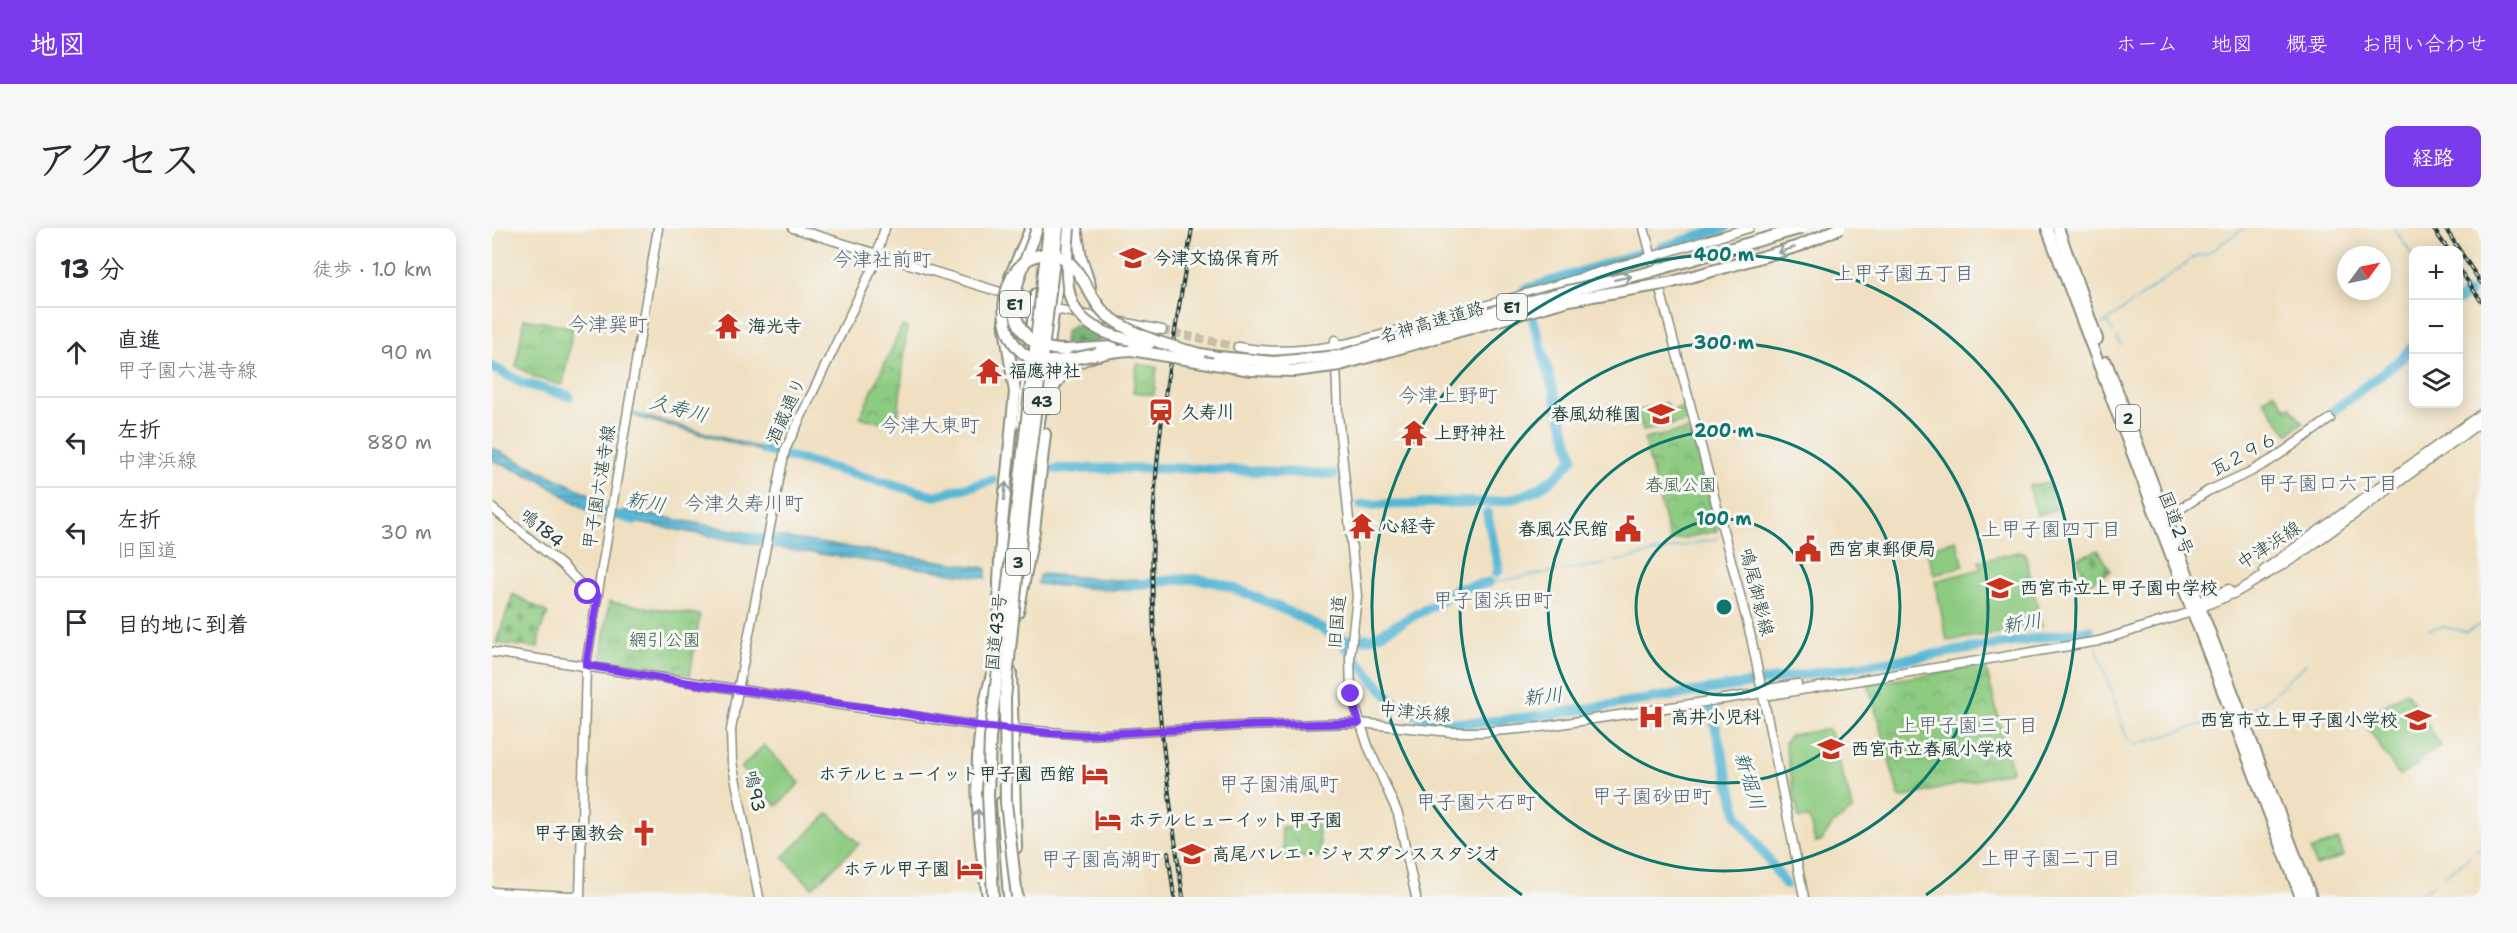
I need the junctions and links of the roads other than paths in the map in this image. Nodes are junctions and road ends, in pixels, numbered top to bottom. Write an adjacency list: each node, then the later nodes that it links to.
1 (658, 228): 37 (street, 甲子園六湛寺線)
2 (793, 228): 17 (street)
3 (885, 228): 17 (street, 酒蔵通り)
4 (1031, 228): 19 (highway, E1, bridge)
5 (1037, 228): 27 (highway, E1, bridge)
6 (1047, 228): 21 (highway, 国道43号 / 43); 50 (highway, 3, bridge)
7 (1058, 228): 53 (highway, 3, bridge)
8 (1064, 228): 22 (highway, 国道43号 / 43)
9 (1069, 228): 29 (highway, E1, bridge)
10 (1076, 228): 23 (highway, E1, bridge)
11 (1644, 228): 18 (street, 鳴尾御影線)
12 (1749, 228): 18 (street)
13 (1802, 228): 29 (highway, 名神高速道路 / E1, one-way to 13, bridge)
14 (1840, 228): 27 (highway, 名神高速道路 / E1, one-way to 27, bridge)
15 (2047, 228): 38 (highway, 国道2号 / 2)
16 (2058, 228): 34 (highway, 国道2号 / 2)
17 (878, 253): 21 (street); 42 (street, 酒蔵通り)
18 (1653, 256): 25 (street); 41 (street, 鳴尾御影線)
19 (1007, 289): 20 (highway, E1, bridge); 23 (highway, E1, bridge)
20 (1004, 303): 28 (highway, E1, bridge); 35 (highway, E1, one-way to 20, bridge)
21 (1035, 303): 22 (street); 35 (highway, 国道43号 / 43)
22 (1055, 309): 24 (street); 36 (highway, 国道43号 / 43)
23 (1114, 319): 29 (highway, E1, bridge)
24 (1162, 330)
25 (1336, 343): 26 (street); 43 (street, 旧国道)
26 (1238, 348)
27 (1131, 350): 28 (highway, E1)
28 (1097, 354): 36 (highway, E1, bridge)
29 (1200, 354)
30 (2481, 414): 38 (street, 中津浜線)
31 (2330, 419): 34 (street, 瓦２９６)
32 (2481, 422): 38 (street, 中津浜線)
33 (492, 508): 37 (street, 鳴184)
34 (2169, 517): 38 (highway, 国道2号 / 2)
35 (1002, 576): 44 (highway, 国道43号 / E1)
36 (1021, 578): 45 (highway, 国道43号 / 43)
37 (598, 596): 40 (street, 甲子園六湛寺線)
38 (2196, 607): 41 (street, 中津浜線); 57 (highway, 国道2号 / 2); 58 (highway, 国道2号 / 2)
39 (492, 652): 40 (street, 中津浜線)
40 (586, 665): 42 (street, 中津浜線); 47 (street, 甲子園六湛寺線)
41 (1762, 686): 43 (street, 中津浜線); 56 (street, 鳴尾御影線)
42 (738, 690): 44 (street, 中津浜線); 48 (street, 鳴93)
43 (1359, 723): 45 (street, 中津浜線); 55 (street, 旧国道)
44 (984, 726): 45 (street, 中津浜線); 49 (highway, one-way to 44); 51 (highway)
45 (1008, 729): 52 (highway); 54 (highway)
46 (492, 892): 47 (street)
47 (580, 896)
48 (759, 897)
49 (988, 897)
50 (993, 897)
51 (998, 897)
52 (1009, 897)
53 (1017, 897)
54 (1022, 897)
55 (1416, 897)
56 (1804, 897)
57 (2301, 897)
58 (2311, 897)

